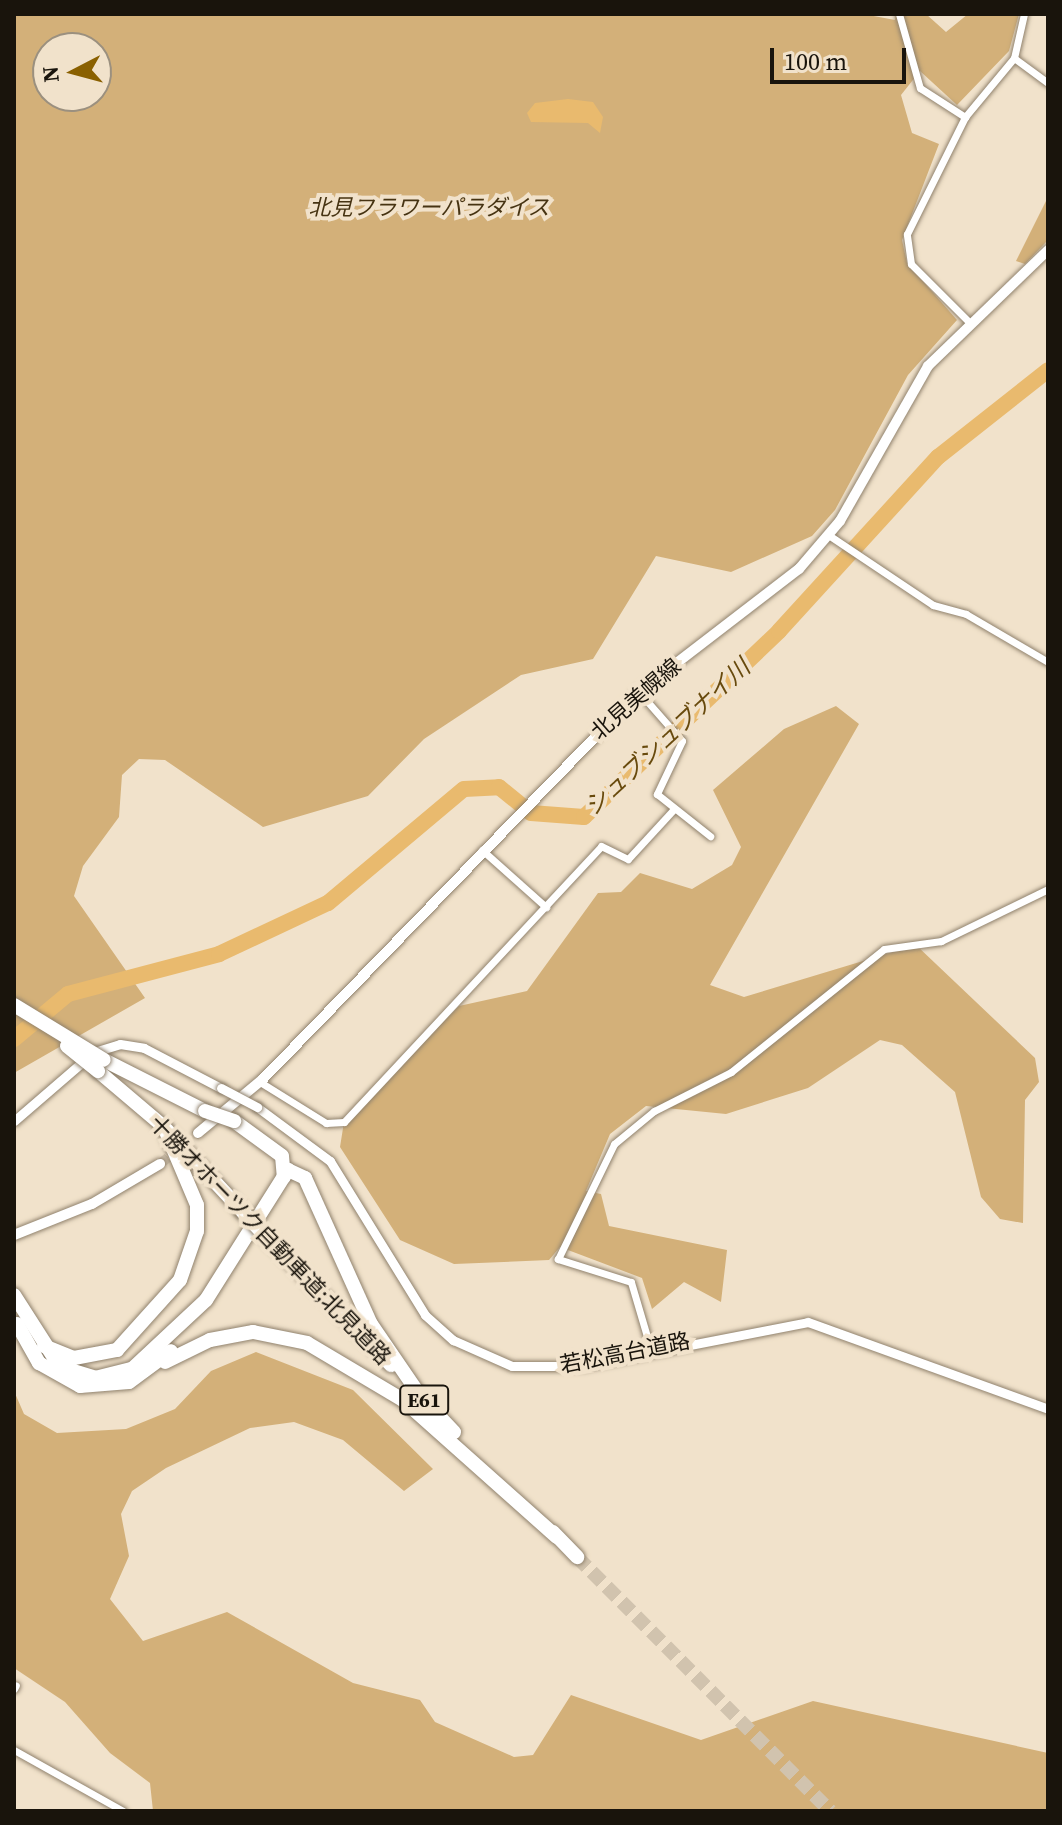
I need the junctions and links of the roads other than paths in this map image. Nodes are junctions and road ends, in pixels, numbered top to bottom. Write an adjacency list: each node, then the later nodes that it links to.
1 (899, 14): 5 (street)
2 (1024, 14): 3 (street)
3 (1014, 58): 4 (street); 5 (street)
4 (1048, 83)
5 (965, 117): 7 (street)
6 (1048, 250): 7 (main road, 北見美幌線)
7 (969, 322): 8 (main road, 北見美幌線)
8 (830, 536): 9 (street); 10 (main road, 北見美幌線)
9 (1048, 662)
10 (639, 692): 11 (street); 13 (main road, 北見美幌線)
11 (673, 810): 12 (street); 15 (street)
12 (710, 836)
13 (481, 849): 15 (street); 18 (main road, 北見美幌線)
14 (1048, 889): 28 (street)
15 (546, 907): 18 (street)
16 (14, 1007): 17 (highway, 十勝オホーツク自動車道;北見道路 / E61, bridge)
17 (101, 1066): 20 (highway, 十勝オホーツク自動車道;北見道路 / E61); 23 (highway, bridge)
18 (260, 1082): 21 (main road, 北見美幌線)
19 (14, 1121): 28 (street, 若松高台道路, bridge)
20 (164, 1127): 27 (highway); 30 (highway, 十勝オホーツク自動車道;北見道路 / E61, bridge)
21 (198, 1133)
22 (160, 1164): 24 (main road)
23 (288, 1170): 27 (highway); 29 (highway); 30 (highway)
24 (14, 1235)
25 (14, 1295): 27 (highway)
26 (14, 1316): 29 (highway)
27 (37, 1341)
28 (651, 1350): 31 (street, 若松高台道路)
29 (156, 1367): 32 (highway)
30 (423, 1400): 32 (highway, 十勝オホーツク自動車道;北見道路 / E61)
31 (1048, 1409)
32 (557, 1537): 33 (highway, 十勝オホーツク自動車道;北見道路 / E61)
33 (577, 1557)
34 (14, 1750): 35 (street)
35 (123, 1811)

